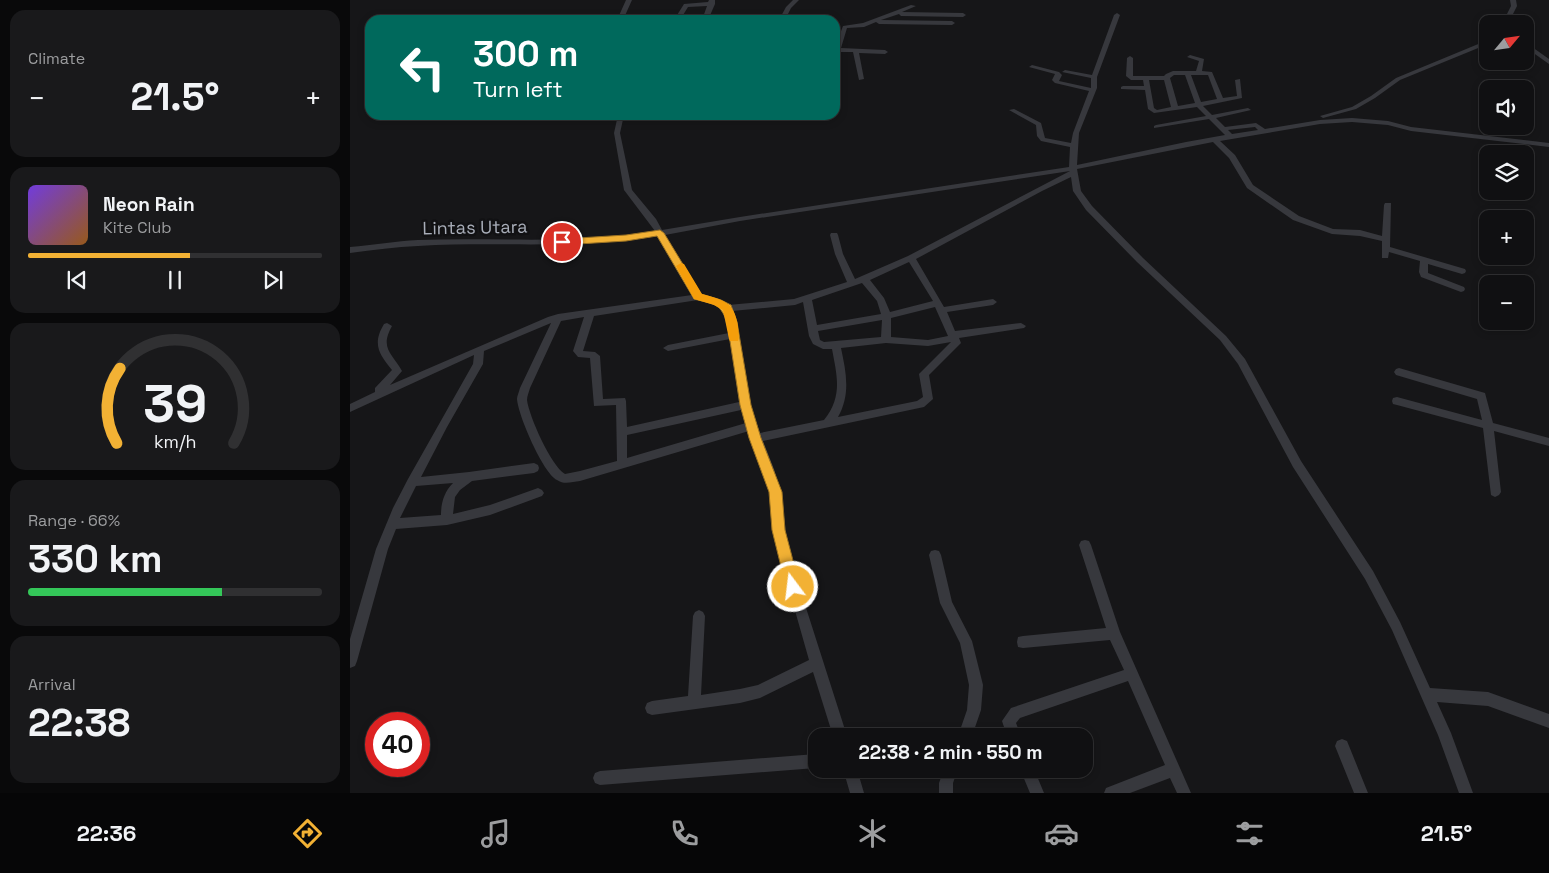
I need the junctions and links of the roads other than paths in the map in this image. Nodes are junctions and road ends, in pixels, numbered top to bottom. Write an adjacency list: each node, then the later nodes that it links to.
1 (629, 0): 8 (street)
2 (796, 0): 11 (street)
3 (1513, 0): 14 (street)
4 (693, 2): 5 (street); 9 (street)
5 (712, 2): 10 (street)
6 (913, 6): 7 (street)
7 (895, 13): 12 (street); 15 (street)
8 (622, 15)
9 (679, 15)
10 (707, 15)
11 (784, 15)
12 (963, 15)
13 (1117, 15): 30 (street)
14 (1510, 15)
15 (873, 22): 16 (street); 17 (street)
16 (952, 24)
17 (840, 40)
18 (1479, 46): 46 (street)
19 (840, 50): 21 (street)
20 (1534, 51): 25 (street)
21 (856, 52): 22 (street); 32 (street)
22 (885, 52)
23 (1190, 57): 29 (street)
24 (1130, 58): 33 (street)
25 (1549, 62)
26 (1032, 67): 37 (street)
27 (1065, 72): 30 (street)
28 (1187, 72): 29 (street); 31 (street); 39 (street)
29 (1199, 72): 38 (street)
30 (1094, 77): 37 (street)
31 (1168, 78): 33 (street); 40 (street)
32 (862, 79)
33 (1146, 79): 36 (street)
34 (1238, 80): 38 (street)
35 (1123, 88): 36 (street)
36 (1146, 88): 40 (street)
37 (1093, 90): 51 (street)
38 (1221, 101): 39 (street)
39 (1199, 105): 40 (street); 43 (street)
40 (1175, 109)
41 (1012, 110): 51 (street)
42 (1248, 110): 43 (street)
43 (1211, 117): 45 (street); 47 (street)
44 (620, 120): 54 (street)
45 (1156, 127)
46 (1259, 127): 47 (street); 48 (street); 50 (street)
47 (1224, 129): 48 (street)
48 (1230, 136): 49 (street)
49 (1214, 139): 52 (street); 56 (street)
50 (1549, 145)
51 (1074, 146): 52 (street)
52 (1073, 170): 54 (street, Lintas Utara); 58 (street); 108 (street)
53 (1388, 205): 56 (street)
54 (660, 233): 57 (street, Lintas Utara); 64 (street)
55 (834, 235): 62 (street)
56 (1385, 248): 59 (street)
57 (350, 250)
58 (911, 258): 61 (street); 67 (street)
59 (1425, 259): 60 (street); 63 (street)
60 (1462, 272)
61 (864, 279): 62 (street); 70 (street)
62 (852, 283): 65 (street)
63 (1461, 289)
64 (698, 297): 68 (street); 69 (street)
65 (807, 299): 68 (street); 74 (street)
66 (993, 302): 67 (street)
67 (940, 306): 70 (street); 76 (street)
68 (727, 308): 75 (street)
69 (590, 313): 71 (street); 89 (street)
70 (887, 316): 74 (street); 77 (street)
71 (558, 317): 80 (street); 92 (street)
72 (387, 326): 82 (street)
73 (1021, 326): 76 (street)
74 (813, 330): 78 (street)
75 (734, 335): 79 (street); 84 (street)
76 (955, 337): 77 (street); 86 (street)
77 (886, 340): 78 (street)
78 (836, 346): 86 (street)
79 (668, 348)
80 (480, 349): 82 (street); 95 (street)
81 (1399, 372): 87 (street)
82 (374, 396): 85 (street)
83 (1397, 401): 87 (street)
84 (746, 405): 88 (street); 89 (street)
85 (350, 408)
86 (828, 422): 90 (street)
87 (1488, 425): 91 (street); 96 (street)
88 (751, 426): 90 (street); 92 (street)
89 (622, 432): 92 (street)
90 (755, 438): 106 (street)
91 (1549, 442)
92 (622, 463)
93 (534, 468): 94 (street)
94 (469, 477): 95 (street); 98 (street)
95 (412, 482): 99 (street)
96 (1495, 492)
97 (538, 493): 98 (street)
98 (447, 520): 99 (street)
99 (392, 524): 105 (street)
100 (1084, 545): 103 (street)
101 (935, 555): 113 (street)
102 (699, 616): 109 (street)
103 (1114, 633): 104 (street); 107 (street)
104 (1022, 642)
105 (350, 661)
106 (816, 662): 109 (street); 112 (street)
107 (1131, 674): 114 (street); 117 (street)
108 (1427, 694): 111 (street); 128 (street)
109 (694, 703): 110 (street)
110 (652, 708)
111 (1549, 722)
112 (837, 728)
113 (967, 728)
114 (1011, 728)
115 (1342, 746): 127 (street)
116 (808, 762): 118 (street)
117 (1174, 769): 125 (street); 126 (street)
118 (600, 778)
119 (852, 778): 122 (street)
120 (948, 778): 123 (street)
121 (1031, 778): 124 (street)
122 (856, 793)
123 (946, 793)
124 (1037, 793)
125 (1111, 793)
126 (1184, 793)
127 (1361, 793)
128 (1466, 793)

